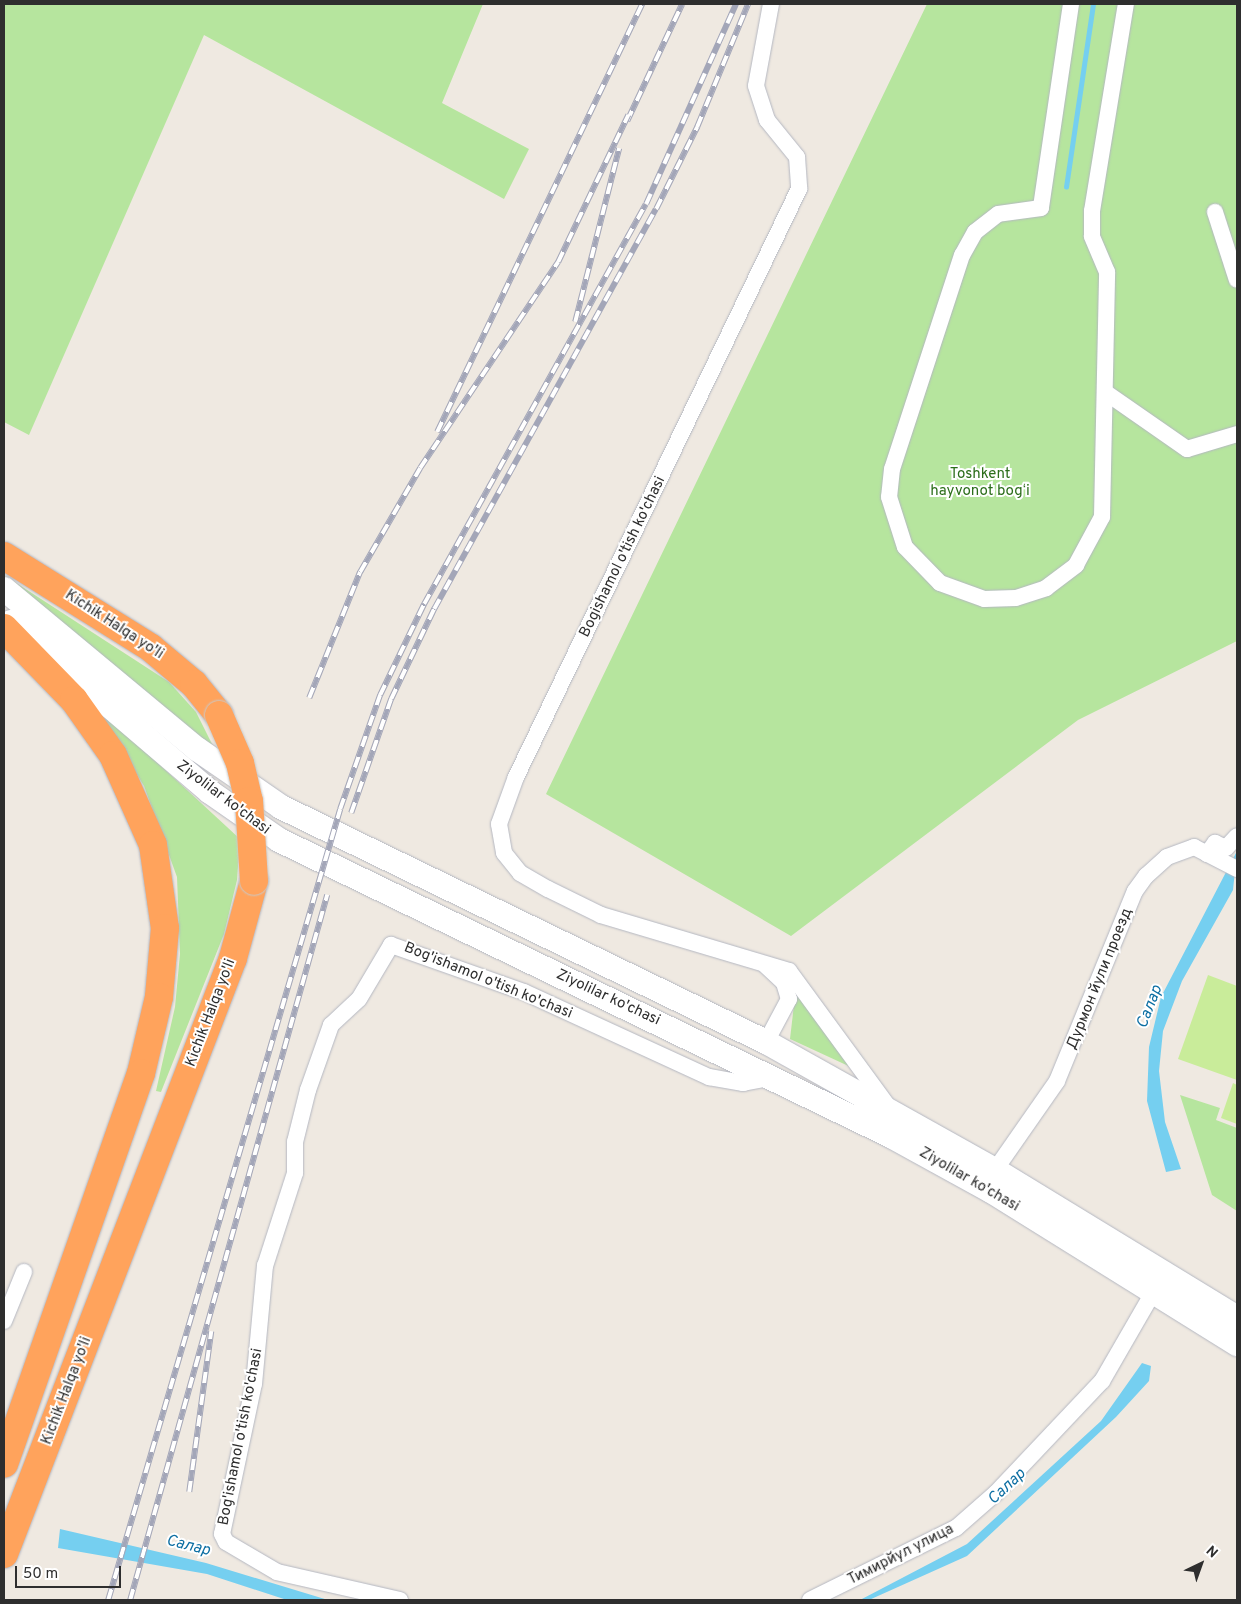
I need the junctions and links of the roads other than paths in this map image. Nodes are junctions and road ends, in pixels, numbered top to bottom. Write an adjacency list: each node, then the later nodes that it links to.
1 (771, 4): 16 (street, Bogishamol o'tish ko'chasi)
2 (1071, 4): 6 (street)
3 (1126, 4): 6 (street)
4 (1215, 212): 5 (street)
5 (1237, 280)
6 (1105, 392): 7 (street)
7 (1237, 434)
8 (4, 556): 29 (highway, Kichik Halqa yo'li, bridge)
9 (4, 589): 15 (main road, Ziyolilar ko'chasi)
10 (4, 617): 17 (main road, Ziyolilar ko'chasi)
11 (4, 628): 28 (highway)
12 (1237, 836): 13 (street)
13 (1214, 857): 14 (street, Дурмон йули проезд); 21 (street, Дурмон йули проезд)
14 (1237, 869)
15 (582, 954): 17 (main road); 18 (main road, Ziyolilar ko'chasi)
16 (761, 961): 18 (street, Bogishamol o'tish ko'chasi); 20 (street, Bogishamol o'tish ko'chasi)
17 (570, 980): 19 (main road, Ziyolilar ko'chasi)
18 (766, 1042): 20 (main road, Ziyolilar ko'chasi)
19 (775, 1077): 22 (main road, Ziyolilar ko'chasi); 31 (street, Bog'ishamol o'tish ko'chasi)
20 (892, 1113): 21 (main road, Ziyolilar ko'chasi)
21 (995, 1170): 22 (main road, Ziyolilar ko'chasi)
22 (1093, 1241): 24 (main road, Ziyolilar ko'chasi); 25 (main road, Ziyolilar ko'chasi)
23 (24, 1272): 26 (street)
24 (1154, 1291): 27 (main road, Ziyolilar ko'chasi); 32 (street, Тимирйул улица)
25 (1237, 1318)
26 (4, 1321)
27 (1237, 1344)
28 (4, 1461): 29 (main road)
29 (36, 1474): 30 (highway, Kichik Halqa yo'li)
30 (4, 1554)
31 (400, 1600)
32 (810, 1600)

